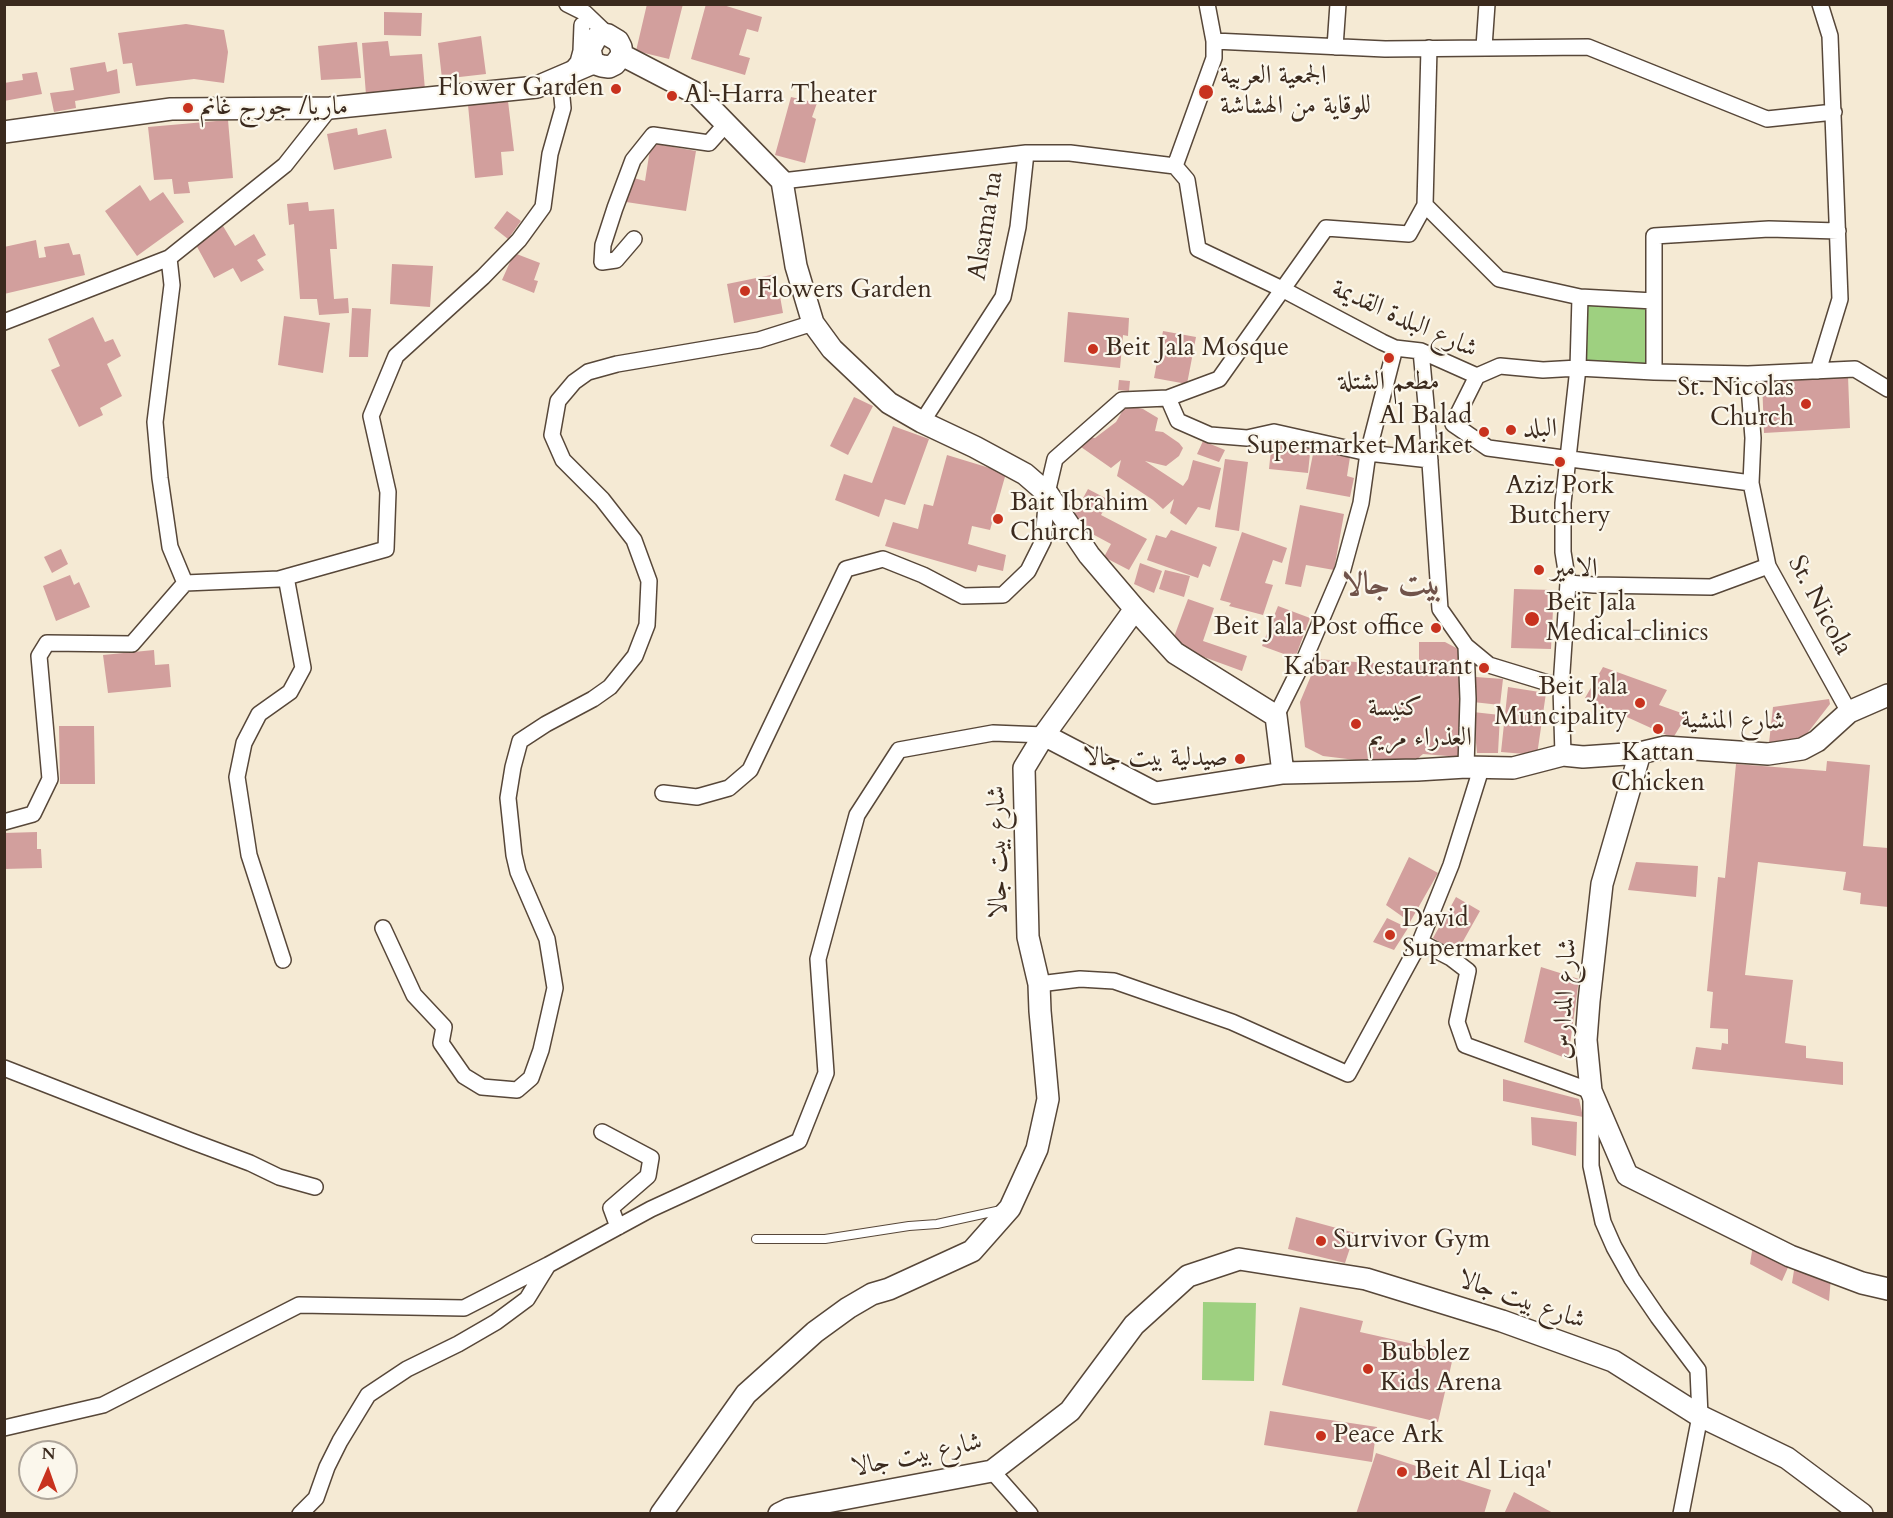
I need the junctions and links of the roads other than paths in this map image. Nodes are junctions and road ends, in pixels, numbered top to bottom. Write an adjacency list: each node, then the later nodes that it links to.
1 (1207, 4): 8 (street)
2 (1338, 4): 9 (street)
3 (1487, 4): 10 (street)
4 (1820, 4): 16 (street)
5 (571, 6): 6 (street); 7 (street)
6 (582, 25): 13 (street); 14 (street)
7 (608, 35): 12 (street); 13 (street)
8 (1214, 41): 9 (street); 20 (street)
9 (1335, 47): 11 (street)
10 (1484, 47): 11 (street); 16 (street)
11 (1429, 48): 22 (street)
12 (622, 55): 13 (street); 17 (street)
13 (591, 56): 14 (street)
14 (565, 75): 15 (street); 47 (street)
15 (330, 108): 18 (street); 25 (street)
16 (1834, 112): 23 (street)
17 (726, 124): 21 (street); 24 (street)
18 (4, 132)
19 (1026, 153): 20 (street); 21 (street, Alsama'na); 40 (street, Alsama'na)
20 (1175, 166): 26 (street, شارع البلدة القديمة)
21 (782, 181): 30 (street)
22 (1425, 205): 26 (street); 27 (street)
23 (1838, 231): 28 (street); 34 (street)
24 (634, 239)
25 (169, 258): 29 (street); 48 (street)
26 (1282, 289): 31 (street, شارع البلدة القديمة); 39 (street)
27 (1580, 297): 28 (street); 33 (street)
28 (1654, 301): 35 (street)
29 (4, 322)
30 (813, 323): 40 (street); 65 (street)
31 (1395, 348): 32 (street, شارع البلدة القديمة); 41 (street)
32 (1421, 351): 37 (street, شارع البلدة القديمة); 42 (street)
33 (1578, 368): 35 (street); 37 (street); 43 (street)
34 (1818, 371): 36 (street); 38 (street)
35 (1654, 372): 36 (street)
36 (1748, 374): 44 (street, St. Nicola)
37 (1478, 376): 43 (street, شارع البلدة القديمة)
38 (1888, 389)
39 (1168, 398): 41 (street); 45 (street)
40 (922, 422): 45 (street)
41 (1368, 453): 42 (street); 57 (street)
42 (1430, 460): 53 (street)
43 (1569, 460): 44 (street, شارع البلدة القديمة); 49 (street)
44 (1751, 483): 46 (street, St. Nicola)
45 (1047, 493): 50 (street); 63 (street)
46 (1768, 566): 49 (street); 56 (street, St. Nicola)
47 (286, 577): 48 (street); 67 (street)
48 (185, 583): 64 (street)
49 (1568, 583): 51 (street)
50 (1135, 609): 57 (street); 58 (street, شارع بيت جالا)
51 (1564, 634): 52 (lane); 54 (street)
52 (1661, 635)
53 (1466, 646): 54 (street); 61 (street)
54 (1561, 687): 60 (street)
55 (1888, 695): 56 (street, شارع المنشية)
56 (1849, 712): 59 (street, شارع المنشية)
57 (1276, 716): 62 (street)
58 (1044, 735): 62 (street, شارع المنشية); 68 (street, شارع بيت جالا); 74 (street)
59 (1640, 753): 60 (street, شارع المنشية); 70 (street, شارع المدارس)
60 (1563, 755): 61 (street, شارع المنشية)
61 (1473, 768): 62 (street, شارع المنشية); 66 (street)
62 (1283, 773)
63 (663, 792)
64 (4, 822)
65 (383, 928)
66 (1420, 942): 68 (street); 70 (street)
67 (283, 960)
68 (1040, 984): 73 (street, شارع بيت جالا)
69 (4, 1068): 72 (street)
70 (1591, 1091): 77 (street, شارع المدارس); 78 (street)
71 (602, 1132): 74 (street)
72 (315, 1188)
73 (1010, 1208): 75 (lane); 82 (street, شارع بيت جالا)
74 (618, 1227): 76 (street)
75 (756, 1239)
76 (548, 1265): 79 (street); 81 (street)
77 (1888, 1289)
78 (1700, 1416): 80 (street, شارع بيت جالا); 85 (street); 86 (street, شارع بيت جالا)
79 (4, 1428)
80 (992, 1472): 83 (street, شارع بيت جالا); 84 (street)
81 (300, 1514)
82 (661, 1514)
83 (779, 1514)
84 (1030, 1514)
85 (1681, 1514)
86 (1862, 1514)

